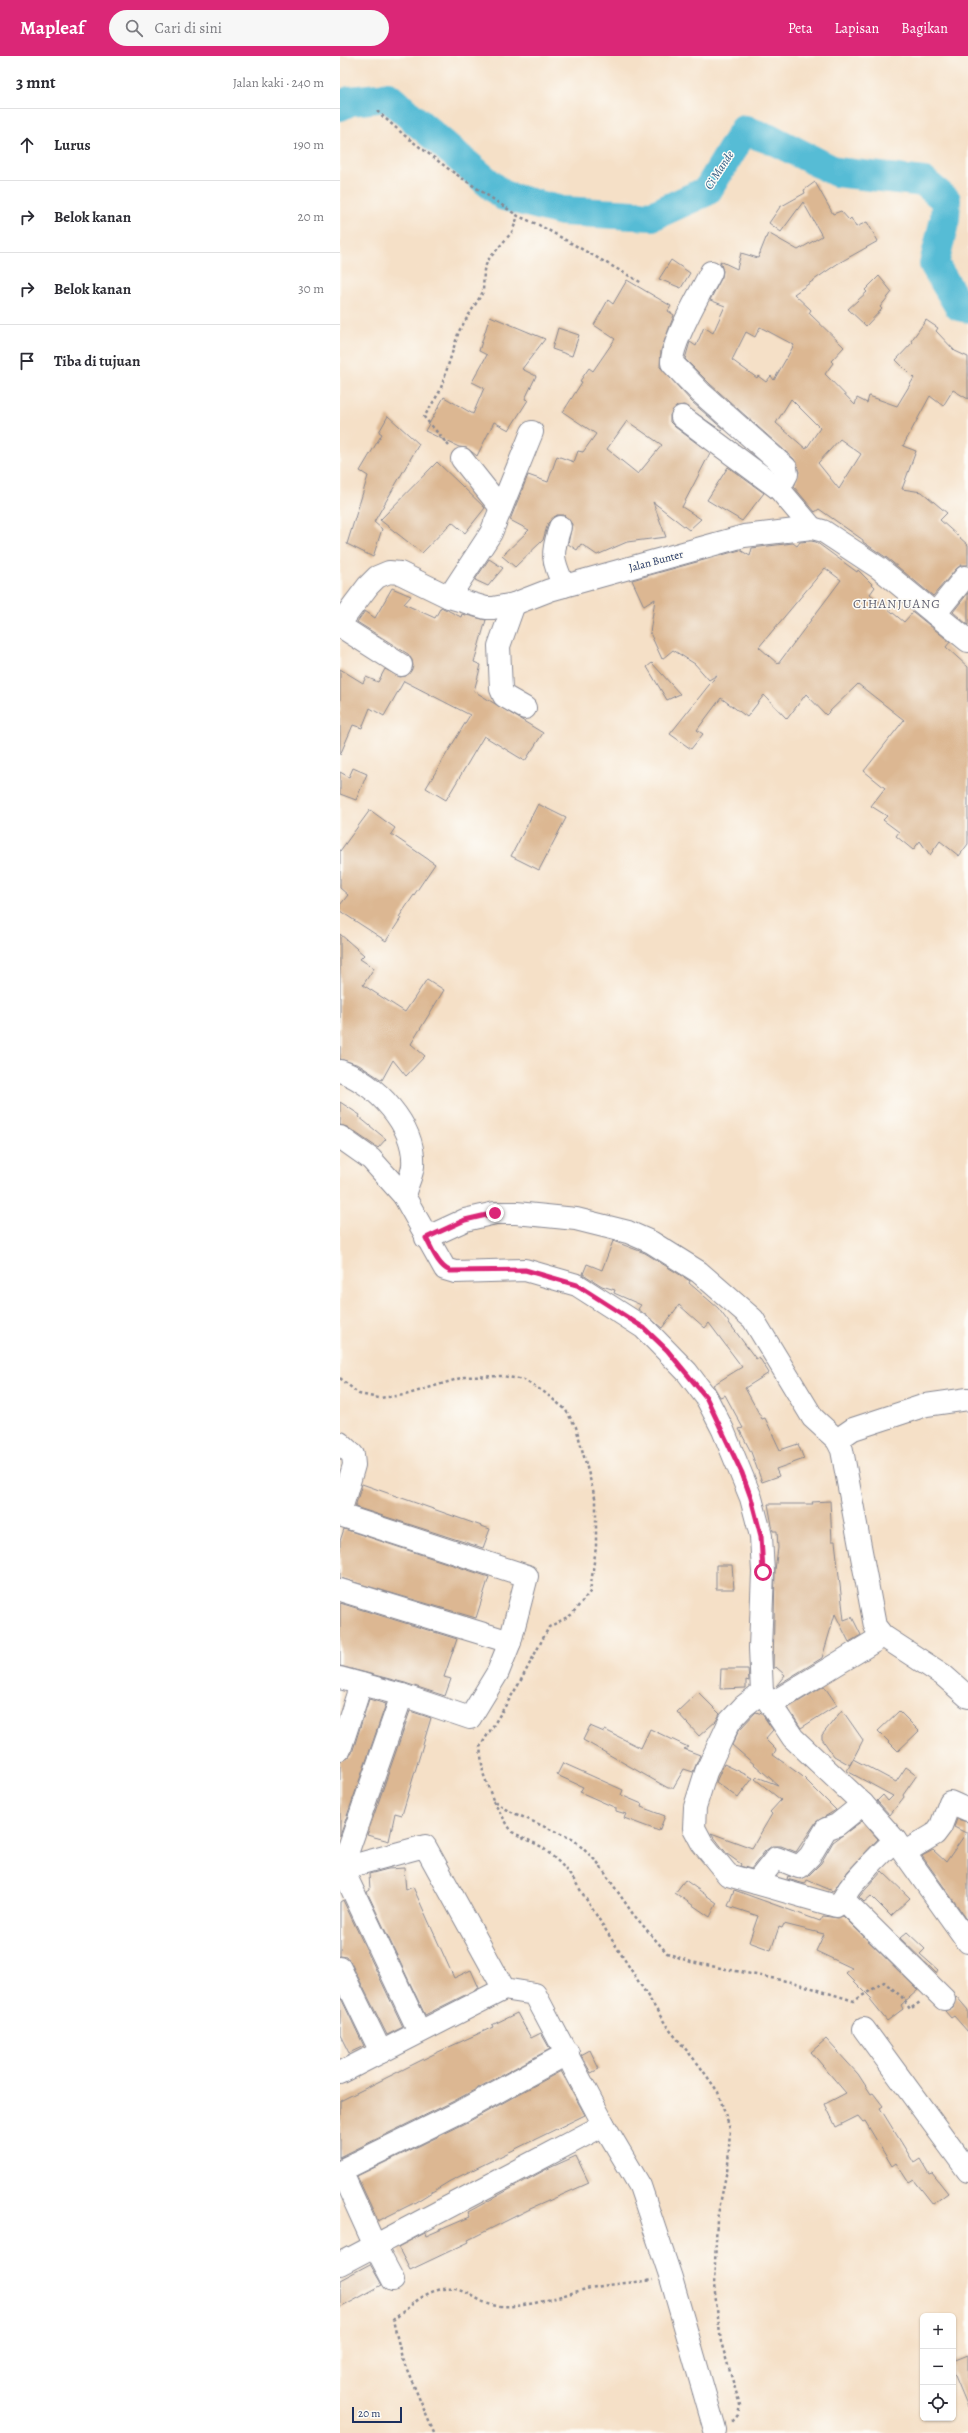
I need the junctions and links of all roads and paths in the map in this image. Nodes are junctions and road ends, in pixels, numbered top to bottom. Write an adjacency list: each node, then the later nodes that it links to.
1 (377, 111): 2 (path)
2 (518, 216): 4 (path); 7 (path)
3 (711, 272): 8 (street)
4 (642, 283)
5 (682, 417): 8 (street)
6 (532, 432): 9 (street)
7 (462, 459): 9 (street)
8 (779, 488): 11 (street)
9 (501, 508): 14 (street)
10 (560, 527): 13 (street)
11 (812, 528): 13 (street, Jalan Bunter); 16 (street, Jalan Bunter)
12 (966, 577): 16 (street)
13 (564, 586): 15 (street, Jalan Bunter)
14 (449, 597): 15 (street, Jalan Bunter); 17 (street, Jalan Bunter)
15 (514, 604): 21 (street)
16 (935, 614): 19 (street, Jalan Bunter)
17 (340, 623)
18 (340, 626): 20 (street)
19 (968, 641)
20 (401, 665)
21 (525, 708)
22 (340, 1071): 24 (street)
23 (340, 1137): 24 (street)
24 (404, 1196): 25 (street)
25 (426, 1238): 28 (street); 38 (street)
26 (340, 1378): 40 (path)
27 (968, 1399): 28 (street)
28 (837, 1440): 32 (street)
29 (340, 1443): 30 (street)
30 (340, 1514): 33 (street)
31 (340, 1590): 33 (street)
32 (883, 1636): 37 (street); 38 (street)
33 (510, 1642): 36 (street)
34 (340, 1678): 35 (street)
35 (361, 1684): 36 (street); 39 (street)
36 (402, 1695): 44 (street)
37 (968, 1697)
38 (767, 1698): 41 (street); 45 (street)
39 (340, 1749)
40 (493, 1800): 50 (path); 63 (path)
41 (863, 1804): 43 (street); 45 (street)
42 (968, 1810): 43 (street)
43 (900, 1846): 46 (street); 47 (street)
44 (341, 1869): 49 (street); 52 (street)
45 (756, 1883): 46 (street)
46 (844, 1900): 50 (street)
47 (968, 1942)
48 (340, 1968): 53 (street)
49 (504, 1989): 52 (street); 54 (street)
50 (940, 1995)
51 (864, 2029): 57 (street)
52 (419, 2031): 53 (street)
53 (381, 2052): 55 (street)
54 (568, 2053): 56 (street); 58 (street)
55 (340, 2073)
56 (604, 2125): 59 (street); 61 (street)
57 (968, 2170)
58 (341, 2171): 59 (street)
59 (375, 2246): 60 (street); 62 (street)
60 (340, 2264)
61 (671, 2278): 63 (street); 64 (path)
62 (393, 2280)
63 (714, 2432)
64 (434, 2433)

